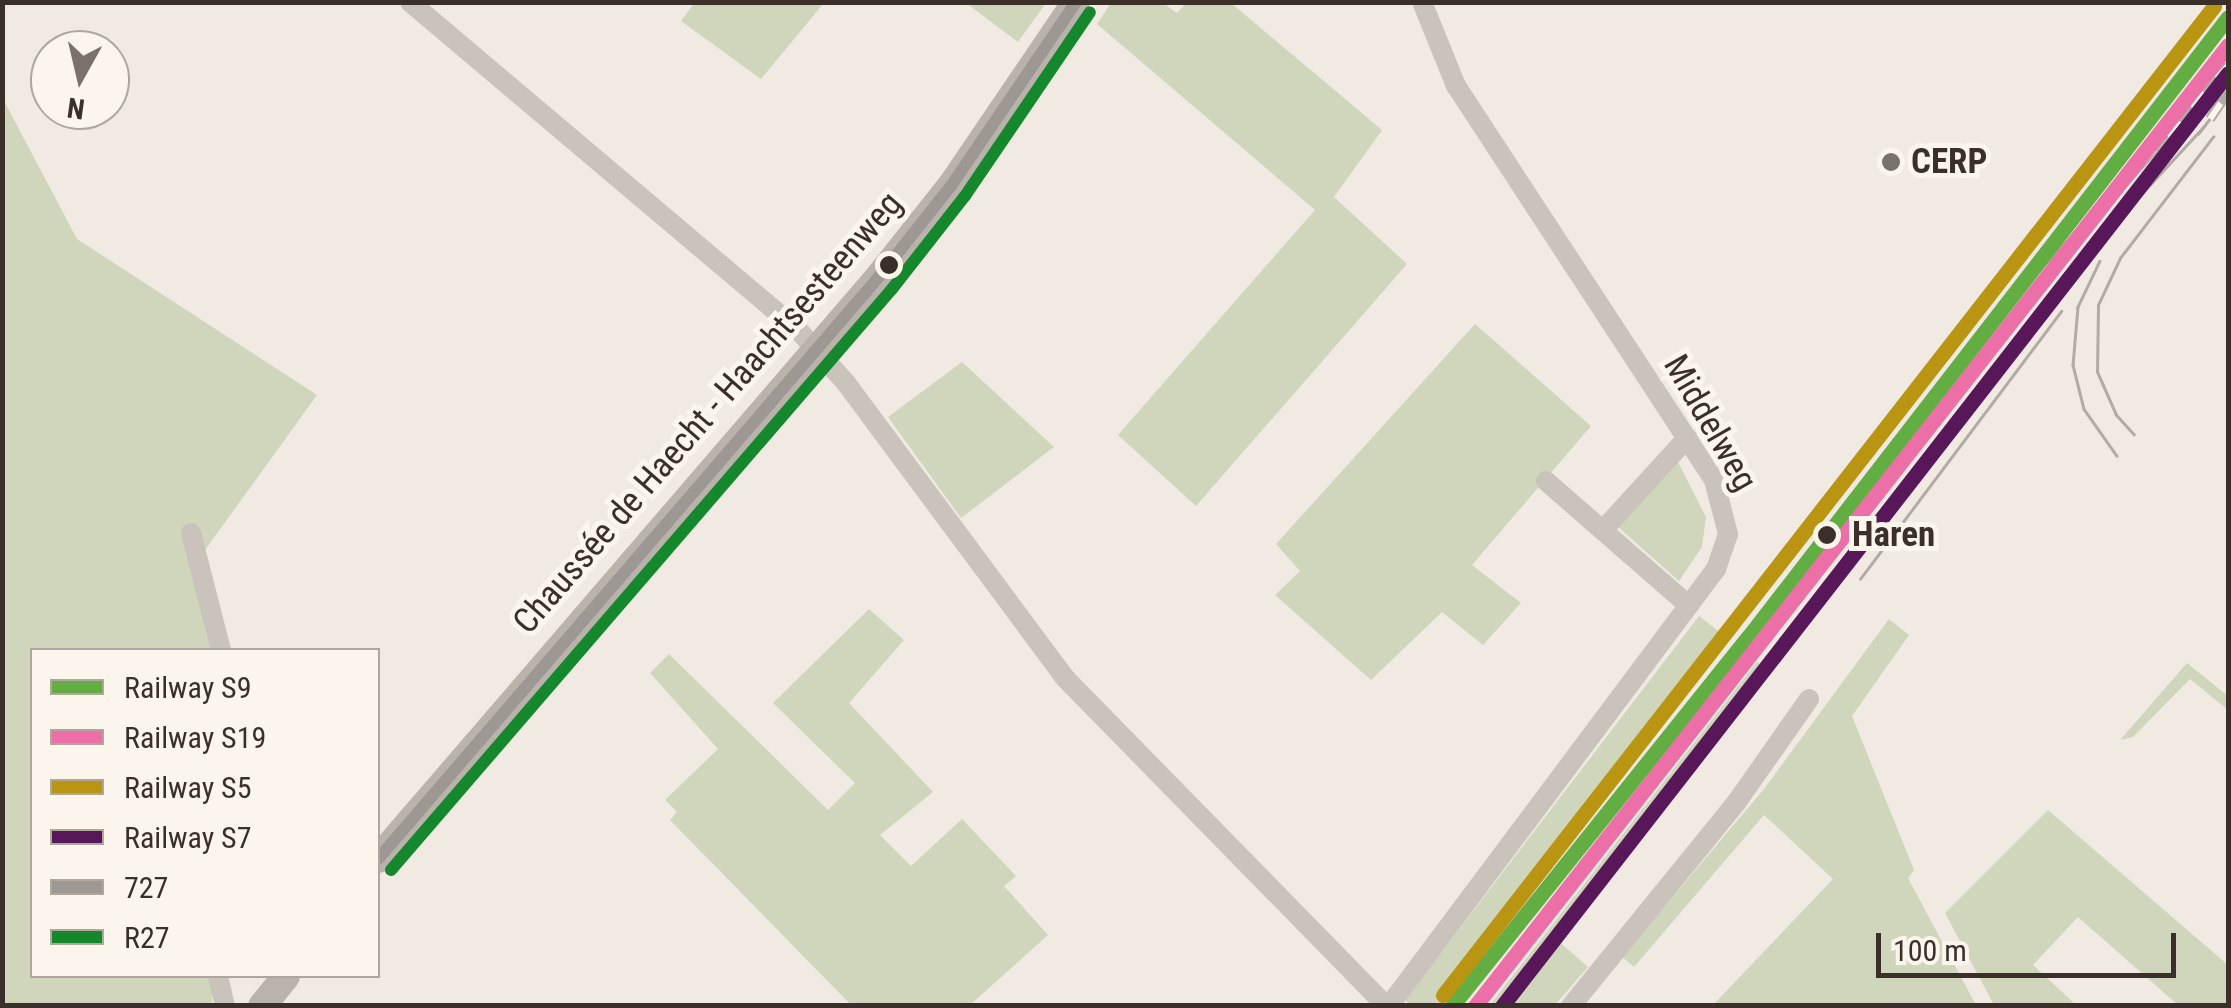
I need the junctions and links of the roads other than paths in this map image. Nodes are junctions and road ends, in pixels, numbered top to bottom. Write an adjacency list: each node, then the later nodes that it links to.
1 (410, 2): 4 (street)
2 (1076, 2): 4 (main road, Chaussée de Haecht - Haachtsesteenweg)
3 (1422, 2): 5 (street, Middelweg)
4 (817, 351): 12 (main road, Chaussée de Haecht - Haachtsesteenweg); 17 (street)
5 (1687, 438): 7 (street); 9 (street, Middelweg)
6 (1546, 481): 7 (street)
7 (1603, 530): 9 (street)
8 (191, 533): 10 (street)
9 (1688, 604): 17 (street, Middelweg)
10 (220, 648)
11 (1809, 699): 18 (street)
12 (380, 857)
13 (218, 978): 15 (street)
14 (284, 978): 16 (main road)
15 (225, 1006)
16 (262, 1006)
17 (1388, 1006)
18 (1571, 1006)

